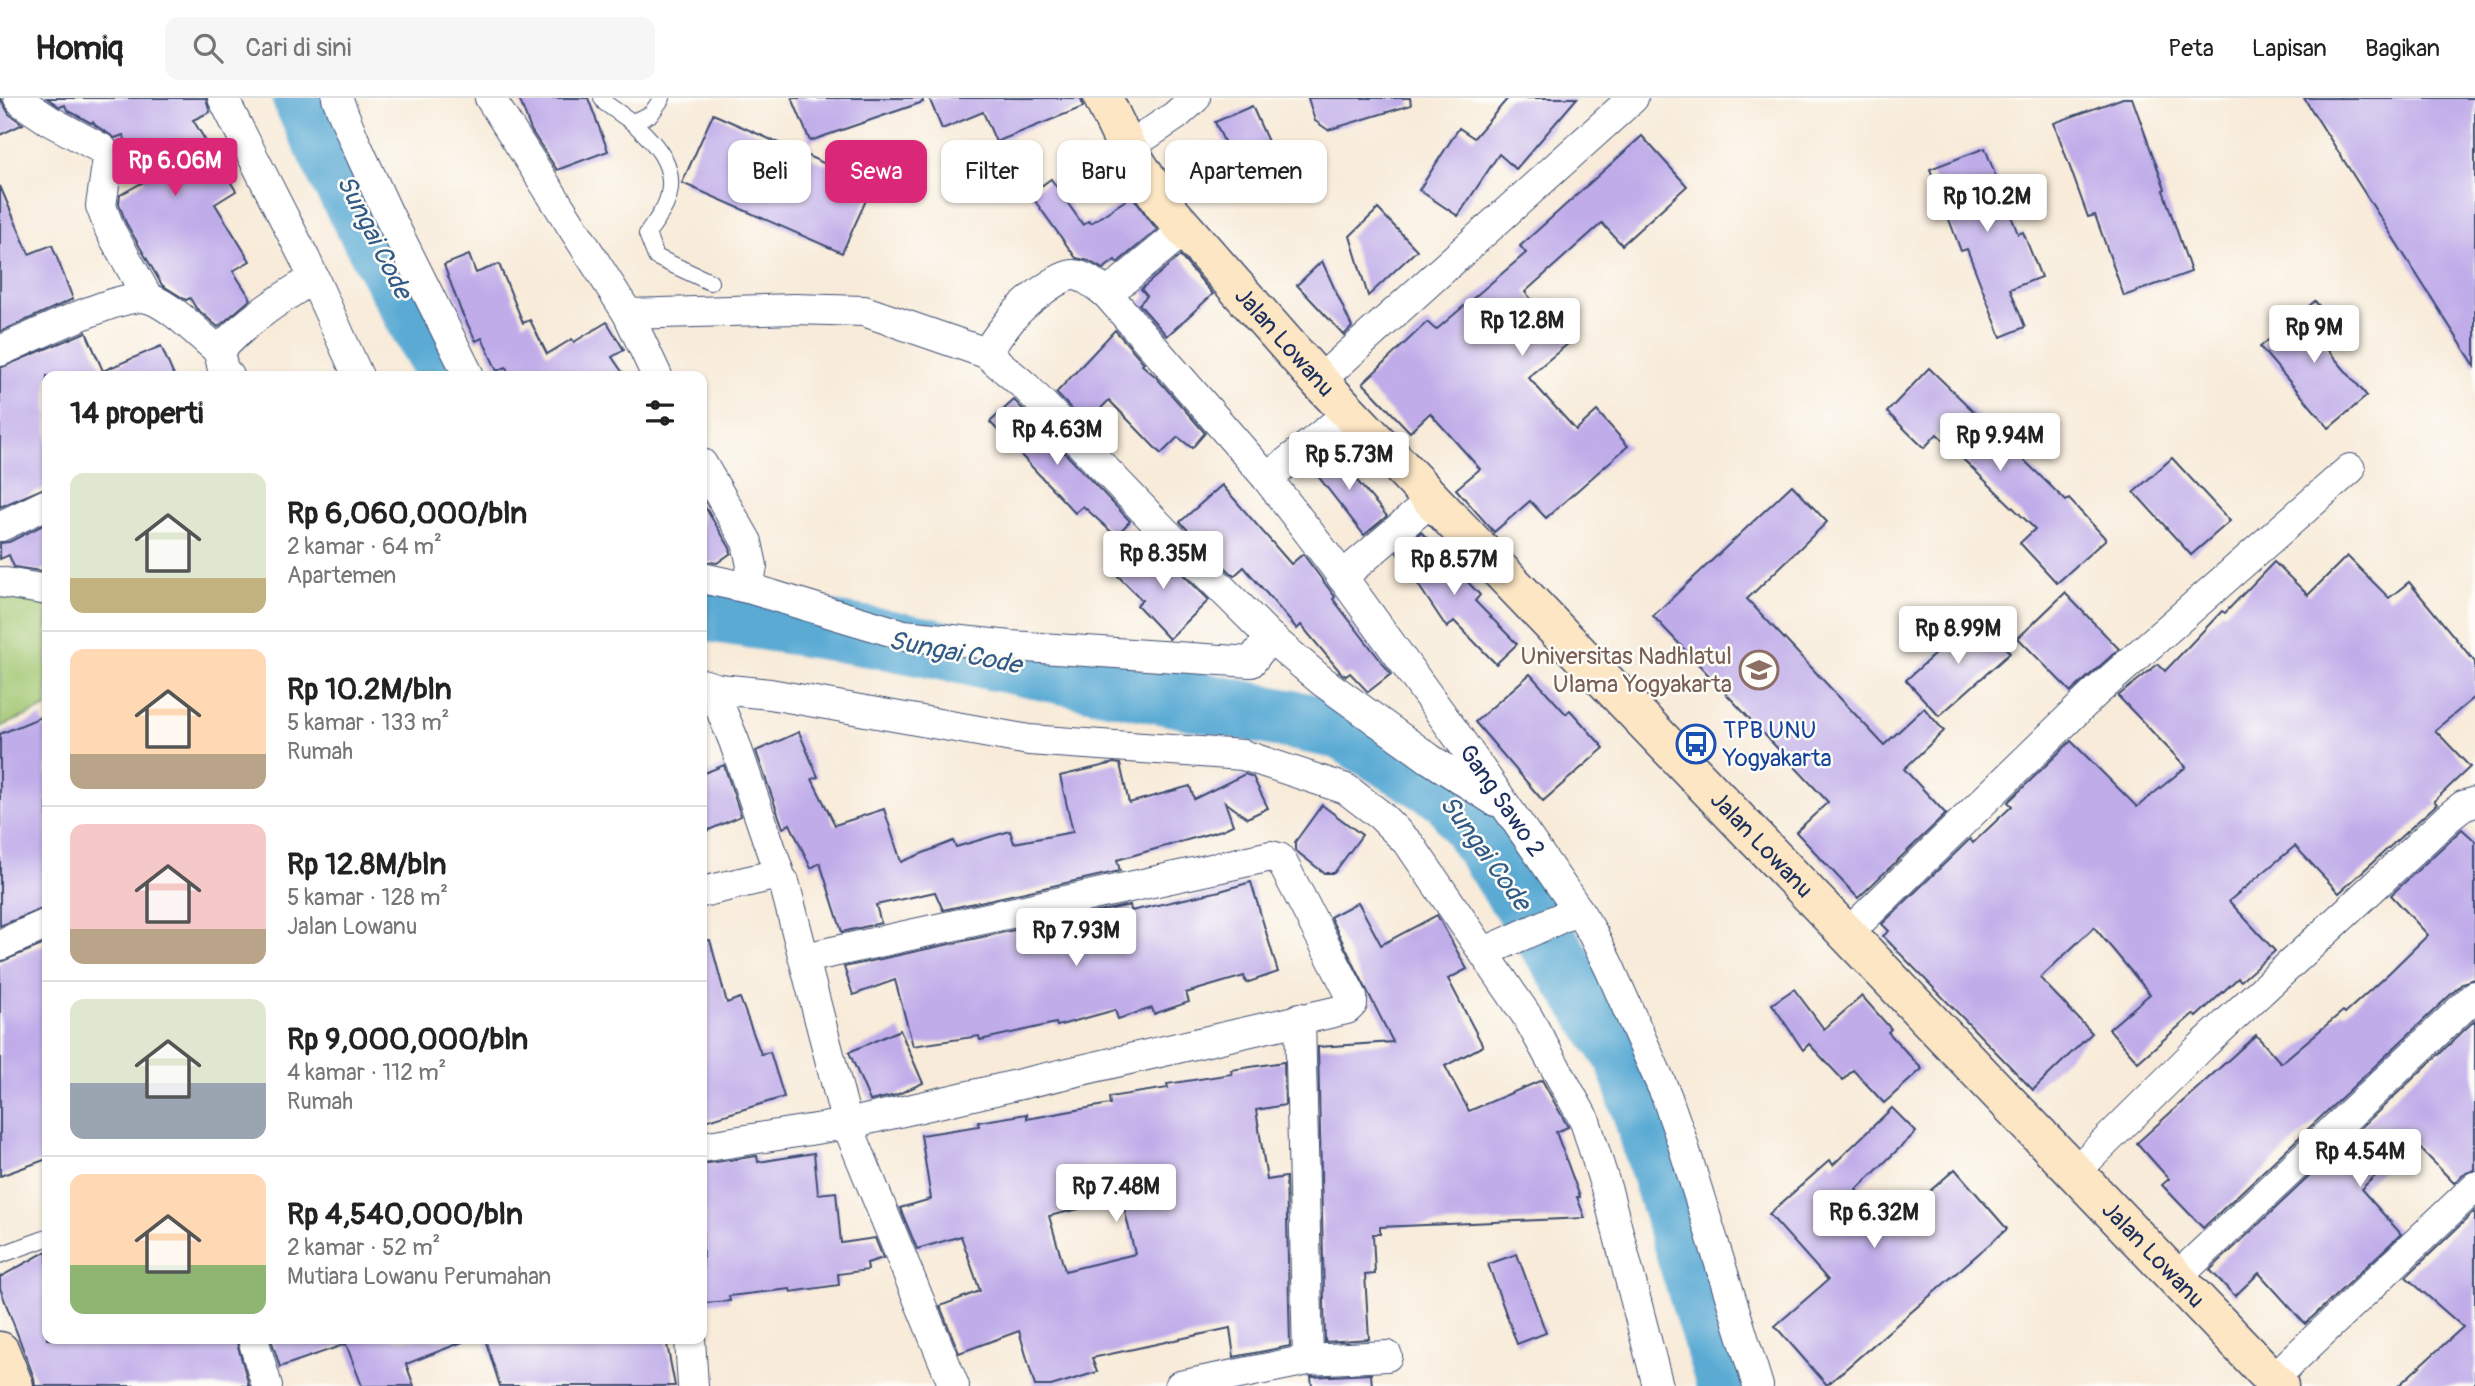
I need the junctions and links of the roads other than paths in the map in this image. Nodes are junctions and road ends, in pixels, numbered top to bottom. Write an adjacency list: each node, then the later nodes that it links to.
1 (19, 98): 18 (street)
2 (223, 98): 15 (street)
3 (337, 98): 24 (street)
4 (490, 98): 19 (street)
5 (602, 98): 10 (lane)
6 (662, 98): 10 (lane)
7 (1103, 98): 11 (main road, Jalan Lowanu)
8 (1195, 98): 12 (street)
9 (1633, 98): 26 (street)
10 (632, 122): 16 (lane)
11 (1123, 140)
12 (1139, 140)
13 (1151, 185): 14 (main road, Jalan Lowanu)
14 (1184, 230): 17 (street); 26 (main road, Jalan Lowanu)
15 (314, 278): 22 (street); 23 (street)
16 (710, 282)
17 (1107, 294): 21 (street, Gang Sawo 2); 30 (street, Gang Sawo 2)
18 (148, 298): 20 (street); 22 (street)
19 (628, 314): 21 (street); 25 (street)
20 (0, 351)
21 (986, 353): 39 (street)
22 (224, 364)
23 (356, 371)
24 (466, 371)
25 (655, 371)
26 (1319, 381): 27 (main road, Jalan Lowanu)
27 (1349, 413): 30 (street); 31 (main road, Jalan Lowanu)
28 (2350, 469): 47 (street)
29 (707, 473): 38 (street)
30 (1267, 478): 34 (street, Gang Sawo 2)
31 (1432, 500): 34 (street); 47 (main road, Jalan Lowanu)
32 (42, 506): 33 (street)
33 (1, 526)
34 (1342, 576): 42 (street, Gang Sawo 2)
35 (707, 579): 38 (street)
36 (0, 582): 37 (street)
37 (42, 589)
38 (748, 589): 39 (street)
39 (1270, 636): 42 (street)
40 (710, 694): 43 (street); 49 (street)
41 (2475, 802): 55 (street)
42 (1508, 809): 45 (street, Gang Sawo 2)
43 (781, 879): 44 (street); 50 (street)
44 (707, 891)
45 (1568, 915): 49 (street); 72 (street, Gang Sawo 2)
46 (42, 927): 48 (street)
47 (1847, 934): 55 (main road, Jalan Lowanu)
48 (0, 945)
49 (1493, 948): 71 (street)
50 (805, 958): 52 (street); 53 (street)
51 (2475, 996): 59 (street)
52 (1300, 1018): 53 (street); 64 (street)
53 (847, 1124): 54 (street); 69 (street)
54 (707, 1146)
55 (2075, 1172): 59 (main road, Jalan Lowanu)
56 (2475, 1186): 65 (street)
57 (42, 1240): 58 (lane)
58 (0, 1255)
59 (2176, 1278): 65 (main road, Jalan Lowanu)
60 (254, 1344): 67 (street)
61 (690, 1344): 68 (street)
62 (0, 1351): 66 (main road)
63 (1387, 1356): 64 (street)
64 (1308, 1360): 70 (street)
65 (2276, 1383)
66 (14, 1386)
67 (267, 1386)
68 (693, 1386)
69 (954, 1386)
70 (1180, 1386)
71 (1658, 1386)
72 (1758, 1386)

